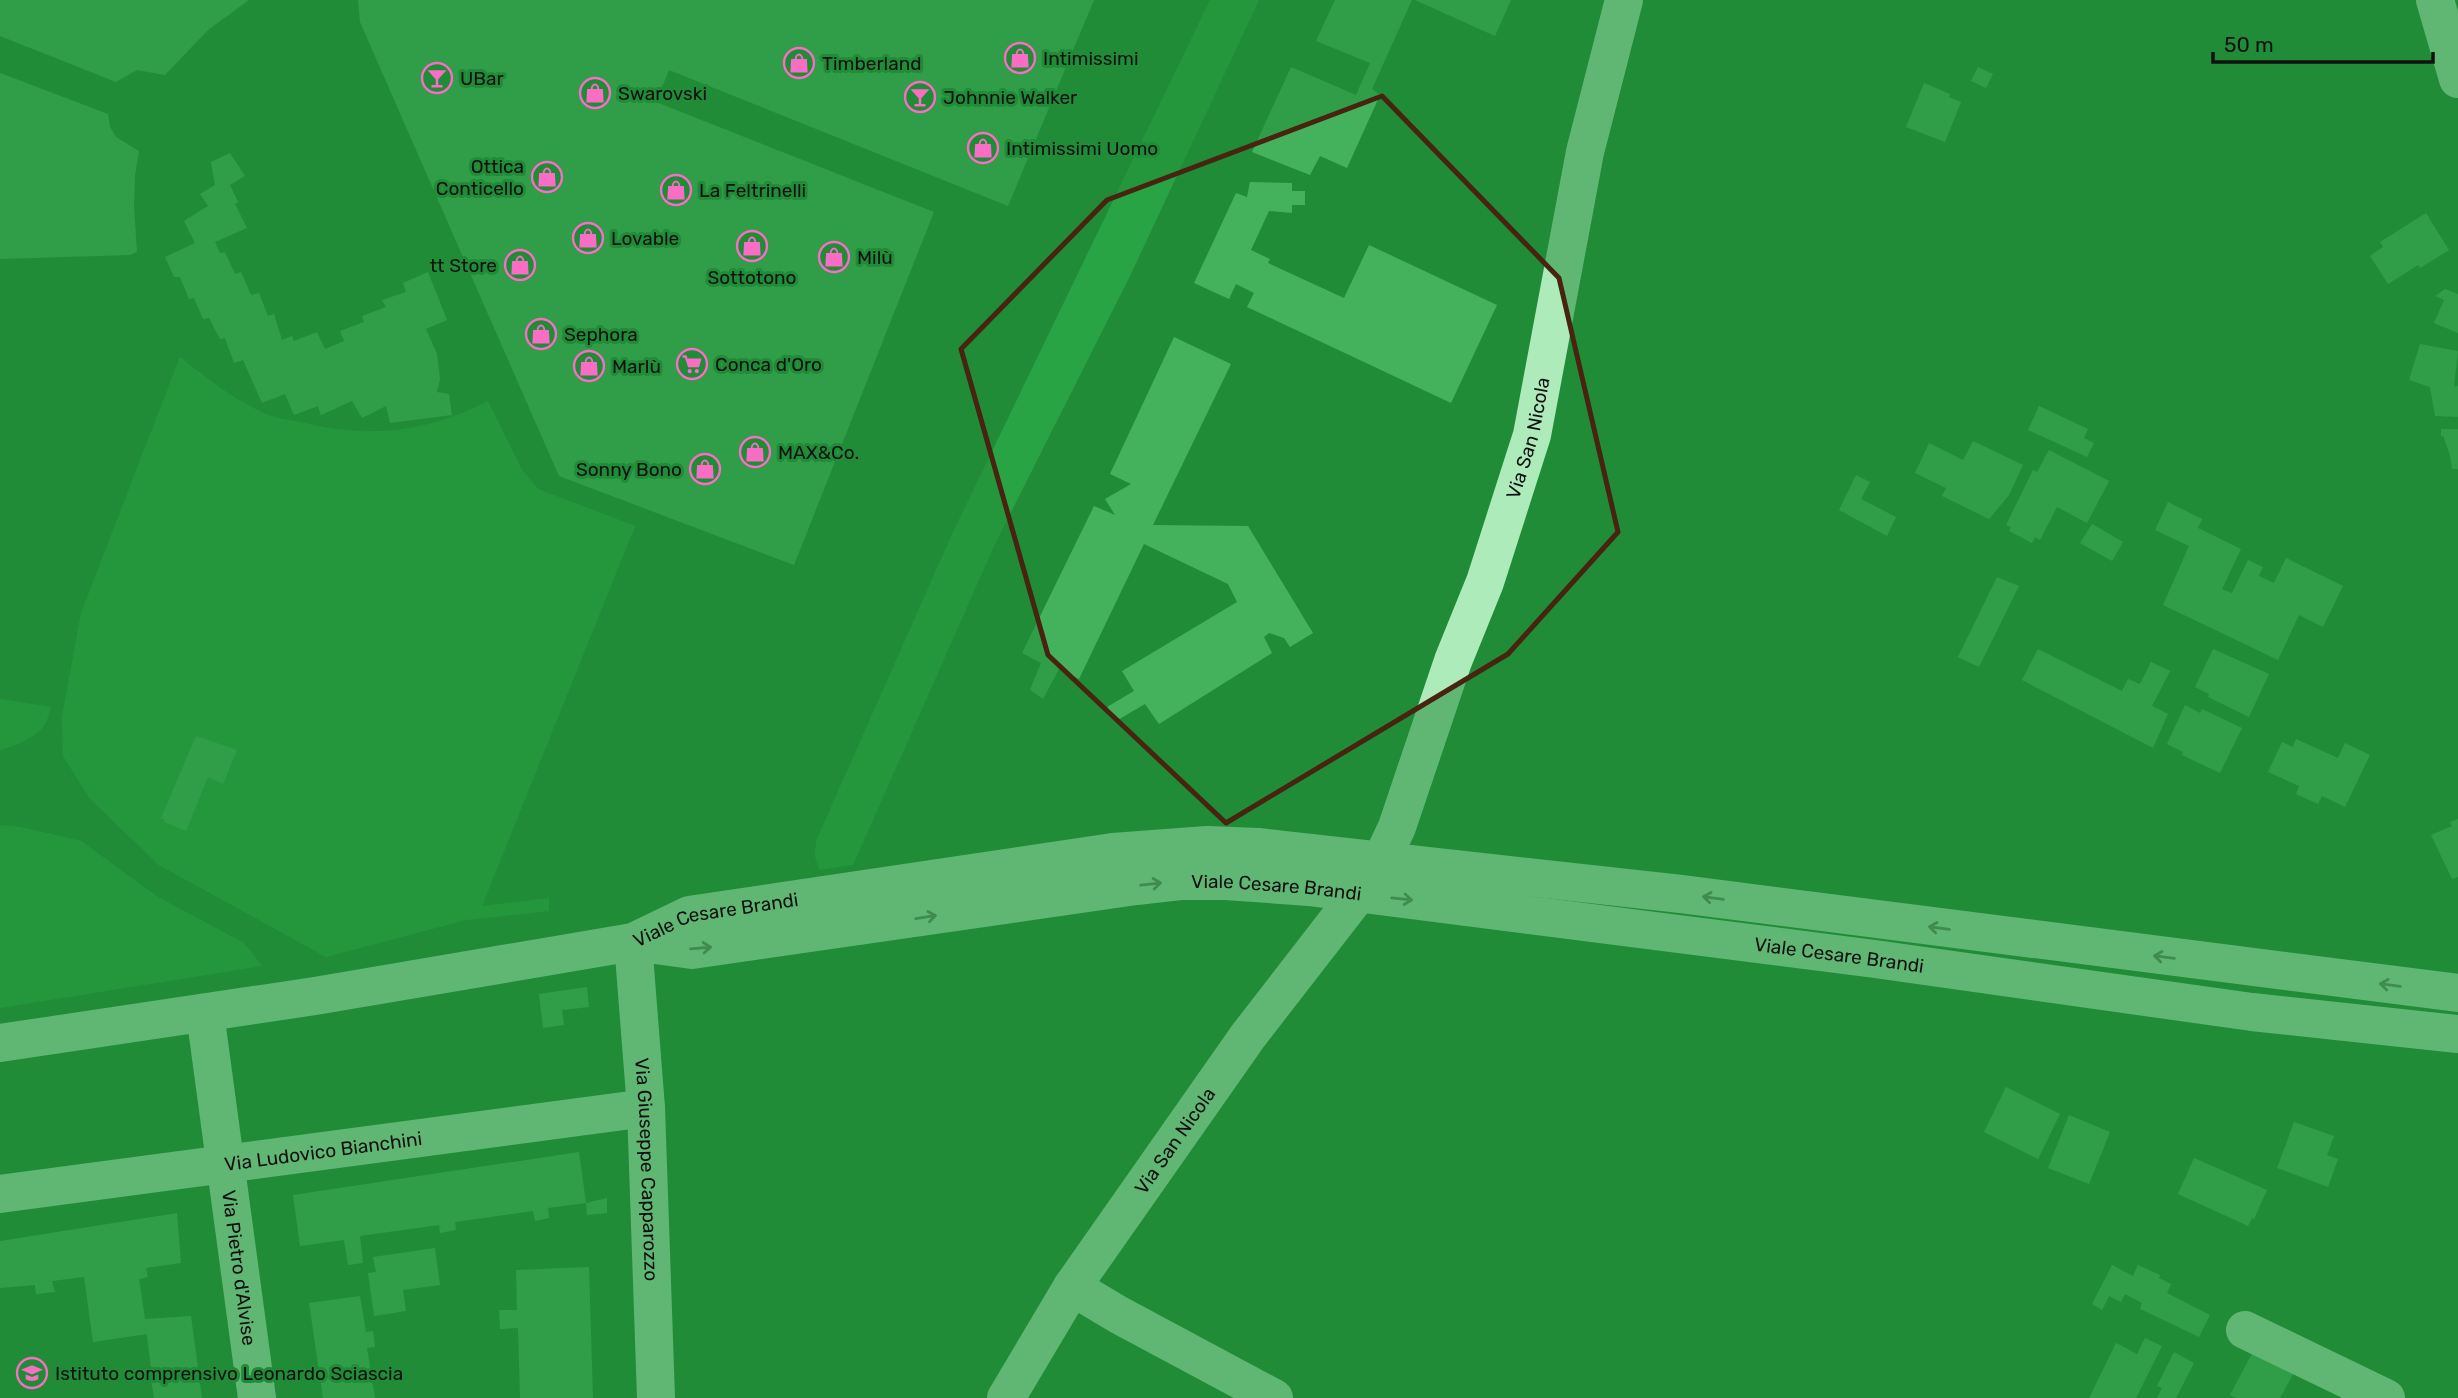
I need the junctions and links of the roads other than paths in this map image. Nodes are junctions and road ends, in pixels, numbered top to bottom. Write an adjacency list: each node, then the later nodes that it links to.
1 (1624, 0): 4 (street, Via San Nicola)
2 (2435, 0): 3 (street)
3 (2458, 79)
4 (1382, 859): 5 (street, Via San Nicola); 6 (street, Viale Cesare Brandi); 7 (street, Viale Cesare Brandi, one-way to 4)
5 (1358, 894): 6 (street, Viale Cesare Brandi, one-way to 5); 9 (street, Viale Cesare Brandi, one-way to 9); 14 (street, Via San Nicola)
6 (633, 942): 8 (street); 11 (street, Via Giuseppe Capparozzo)
7 (2458, 993)
8 (205, 1013): 10 (street); 12 (street, Via Pietro d'Alvise)
9 (2458, 1034)
10 (0, 1043)
11 (646, 1108): 12 (street, Via Ludovico Bianchini); 17 (street, Via Giuseppe Capparozzo)
12 (225, 1164): 13 (street, Via Ludovico Bianchini); 16 (street, Via Pietro d'Alvise)
13 (0, 1194)
14 (1072, 1287): 18 (street, Via San Nicola); 19 (street)
15 (2245, 1330): 20 (street)
16 (257, 1398)
17 (656, 1398)
18 (1006, 1398)
19 (1274, 1398)
20 (2386, 1398)

